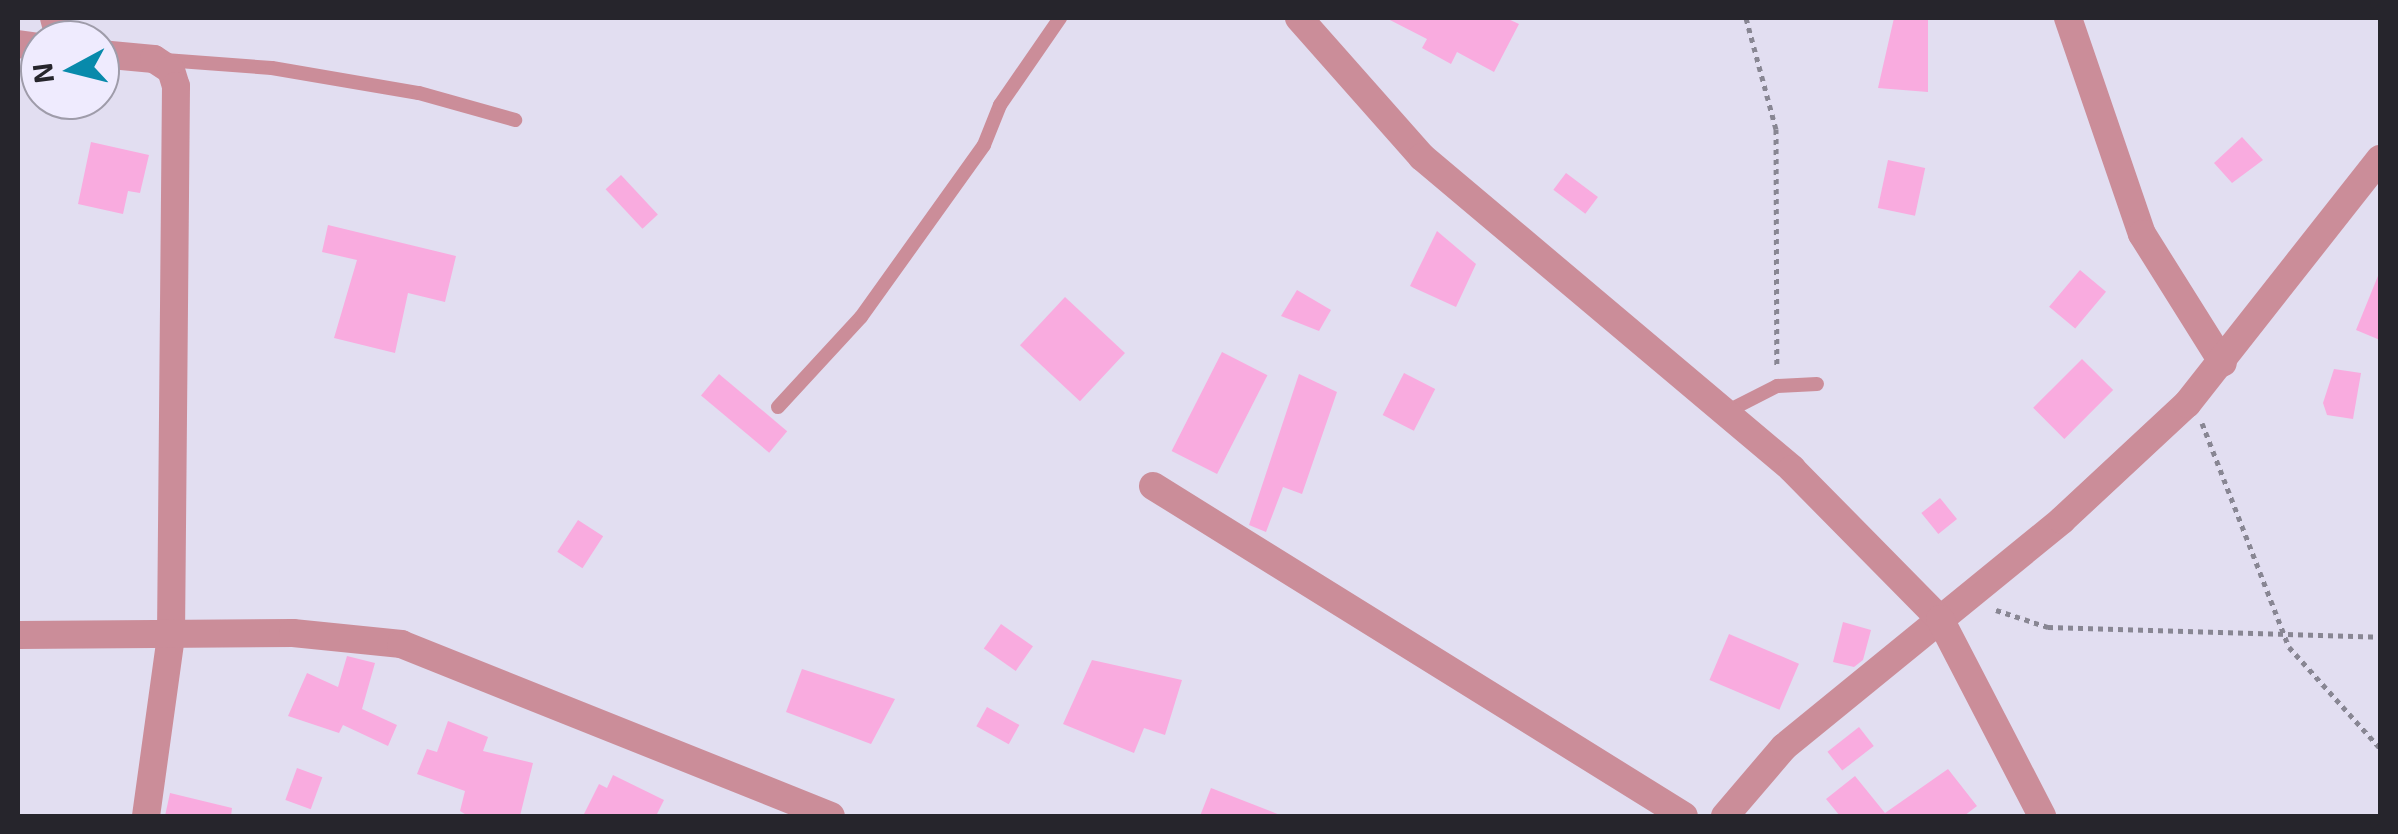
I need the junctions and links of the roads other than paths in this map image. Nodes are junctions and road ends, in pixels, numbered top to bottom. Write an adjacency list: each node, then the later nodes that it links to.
1 (1060, 18): 10 (lane)
2 (1299, 18): 11 (street)
3 (2068, 18): 8 (street)
4 (120, 56): 5 (street)
5 (154, 59): 6 (lane); 15 (street)
6 (515, 120)
7 (2380, 159): 8 (street)
8 (2223, 363): 13 (street)
9 (1816, 384): 11 (lane)
10 (778, 407)
11 (1726, 412): 13 (street)
12 (1154, 486): 18 (street)
13 (1940, 619): 19 (street); 20 (street)
14 (18, 635): 15 (street)
15 (171, 636): 16 (street); 17 (street)
16 (146, 816)
17 (831, 816)
18 (1684, 816)
19 (1725, 816)
20 (2042, 816)

